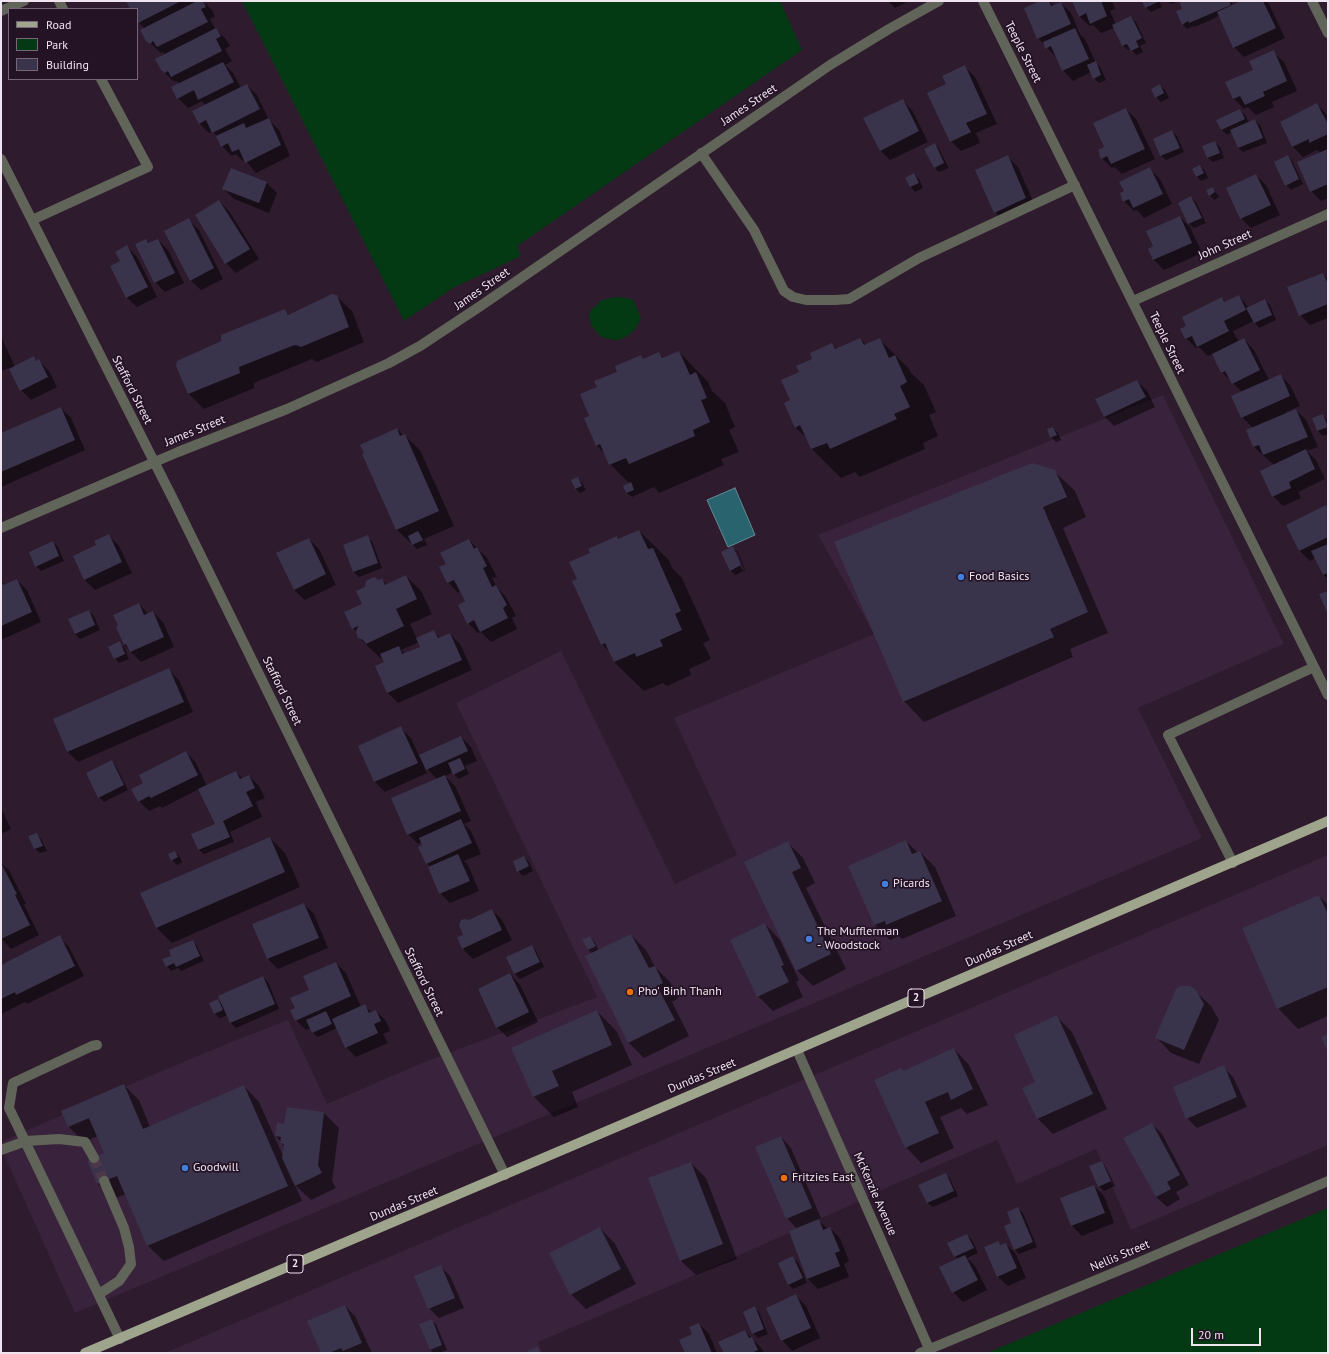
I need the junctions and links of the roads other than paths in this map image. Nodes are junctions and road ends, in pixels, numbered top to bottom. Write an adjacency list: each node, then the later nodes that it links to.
1 (24, 1): 5 (street)
2 (939, 1): 8 (street, James Street)
3 (983, 1): 10 (street, Teeple Street)
4 (1312, 1): 6 (street)
5 (1, 11)
6 (1328, 33)
7 (102, 80): 12 (street)
8 (701, 153): 10 (street); 14 (street, James Street)
9 (1, 159): 12 (street, Stafford Street)
10 (1075, 185): 13 (street, Teeple Street)
11 (1328, 214): 13 (street, John Street)
12 (32, 220): 14 (street, Stafford Street)
13 (1133, 301): 16 (street, Teeple Street)
14 (154, 462): 15 (street, James Street); 25 (street, Stafford Street)
15 (1, 528)
16 (1314, 667): 17 (street, Teeple Street); 19 (street)
17 (1328, 695)
18 (1328, 821): 19 (main road, Dundas Street / 2)
19 (1232, 863): 21 (main road, Dundas Street / 2)
20 (97, 1045): 22 (street)
21 (797, 1050): 25 (main road, Dundas Street / 2); 30 (street, McKenzie Avenue)
22 (26, 1141): 23 (street); 24 (street); 28 (street)
23 (1, 1150)
24 (94, 1158)
25 (505, 1175): 29 (main road, Dundas Street / 2)
26 (1328, 1181): 30 (street, Nellis Street)
27 (104, 1182): 28 (street)
28 (99, 1294): 29 (street)
29 (120, 1338): 31 (main road, Dundas Street / 2)
30 (927, 1352)
31 (84, 1353)

